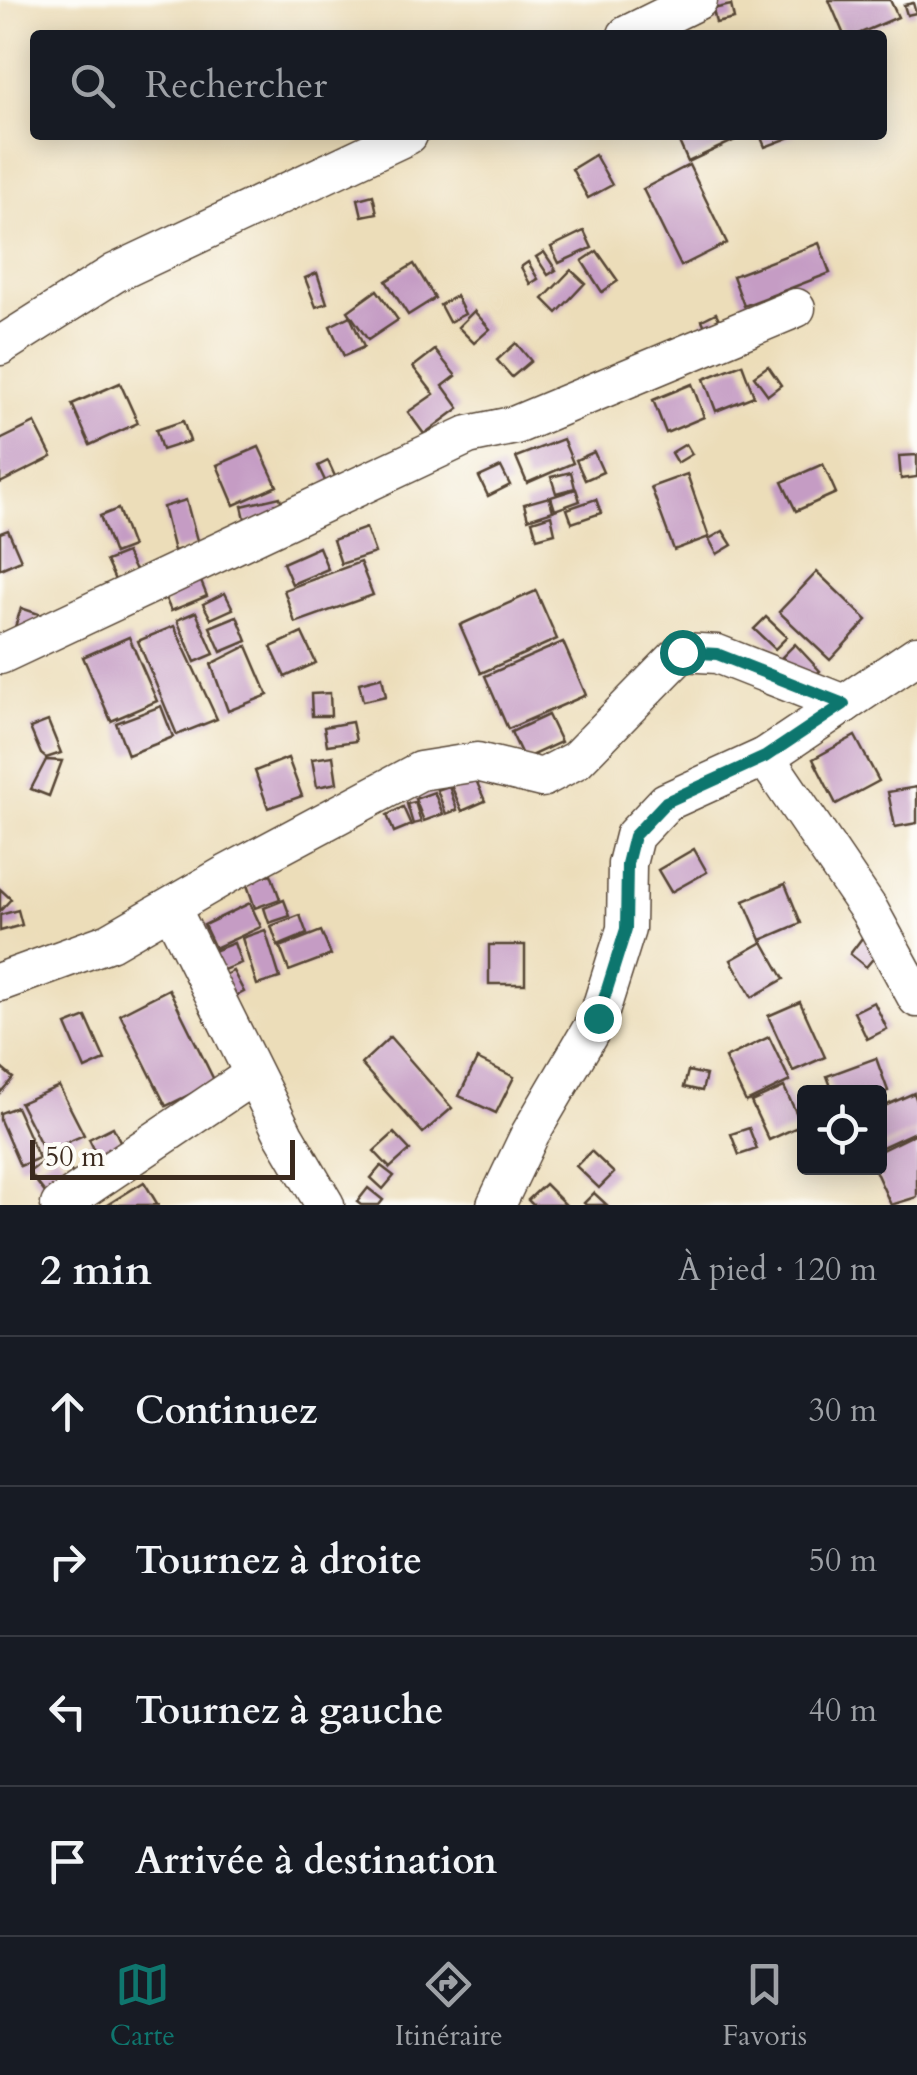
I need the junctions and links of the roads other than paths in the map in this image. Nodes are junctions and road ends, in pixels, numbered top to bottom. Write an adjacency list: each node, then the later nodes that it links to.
1 (698, 0): 2 (street)
2 (637, 30)
3 (397, 140): 5 (street)
4 (796, 308): 6 (street)
5 (0, 346)
6 (0, 655)
7 (917, 655): 8 (street)
8 (844, 704): 9 (street); 10 (street)
9 (765, 757): 12 (street); 16 (street)
10 (171, 908): 11 (street); 13 (street)
11 (0, 982)
12 (917, 998)
13 (253, 1074): 14 (street); 15 (street)
14 (60, 1205)
15 (325, 1205)
16 (496, 1205)

